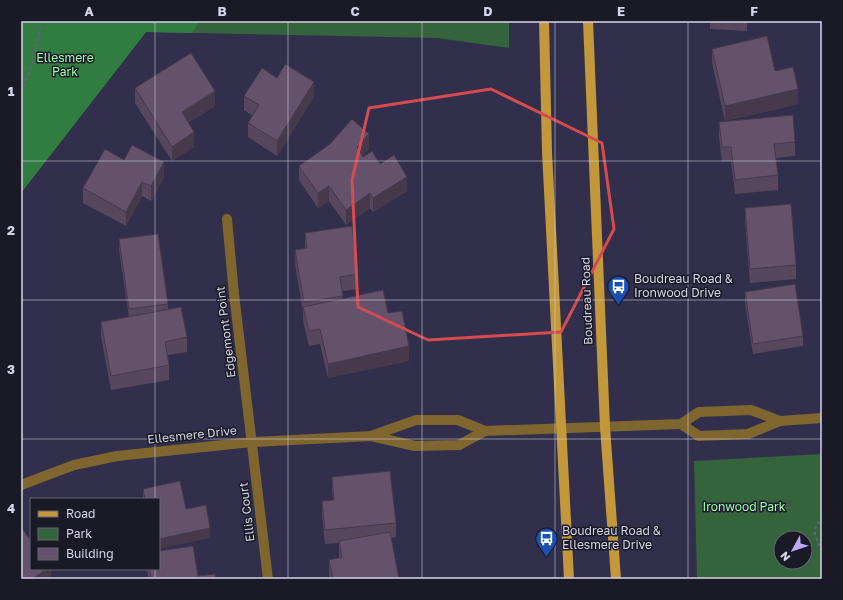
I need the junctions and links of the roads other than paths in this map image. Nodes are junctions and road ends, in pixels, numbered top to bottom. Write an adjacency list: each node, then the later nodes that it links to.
1 (544, 21): 8 (main road)
2 (588, 21): 7 (main road, Boudreau Road)
3 (227, 219): 11 (street, Edgemont Point)
4 (822, 418): 5 (street)
5 (780, 421): 6 (street); 6 (street)
6 (680, 424): 7 (street, Ellesmere Drive)
7 (605, 427): 8 (street, Ellesmere Drive); 15 (main road, Boudreau Road)
8 (560, 428): 9 (street, Ellesmere Drive); 14 (main road)
9 (485, 431): 10 (street, Ellesmere Drive); 10 (street, Ellesmere Drive)
10 (371, 436): 11 (street, Ellesmere Drive)
11 (252, 442): 12 (street, Ellesmere Drive); 13 (street, Ellis Court)
12 (21, 485)
13 (268, 579)
14 (569, 579)
15 (616, 579)

